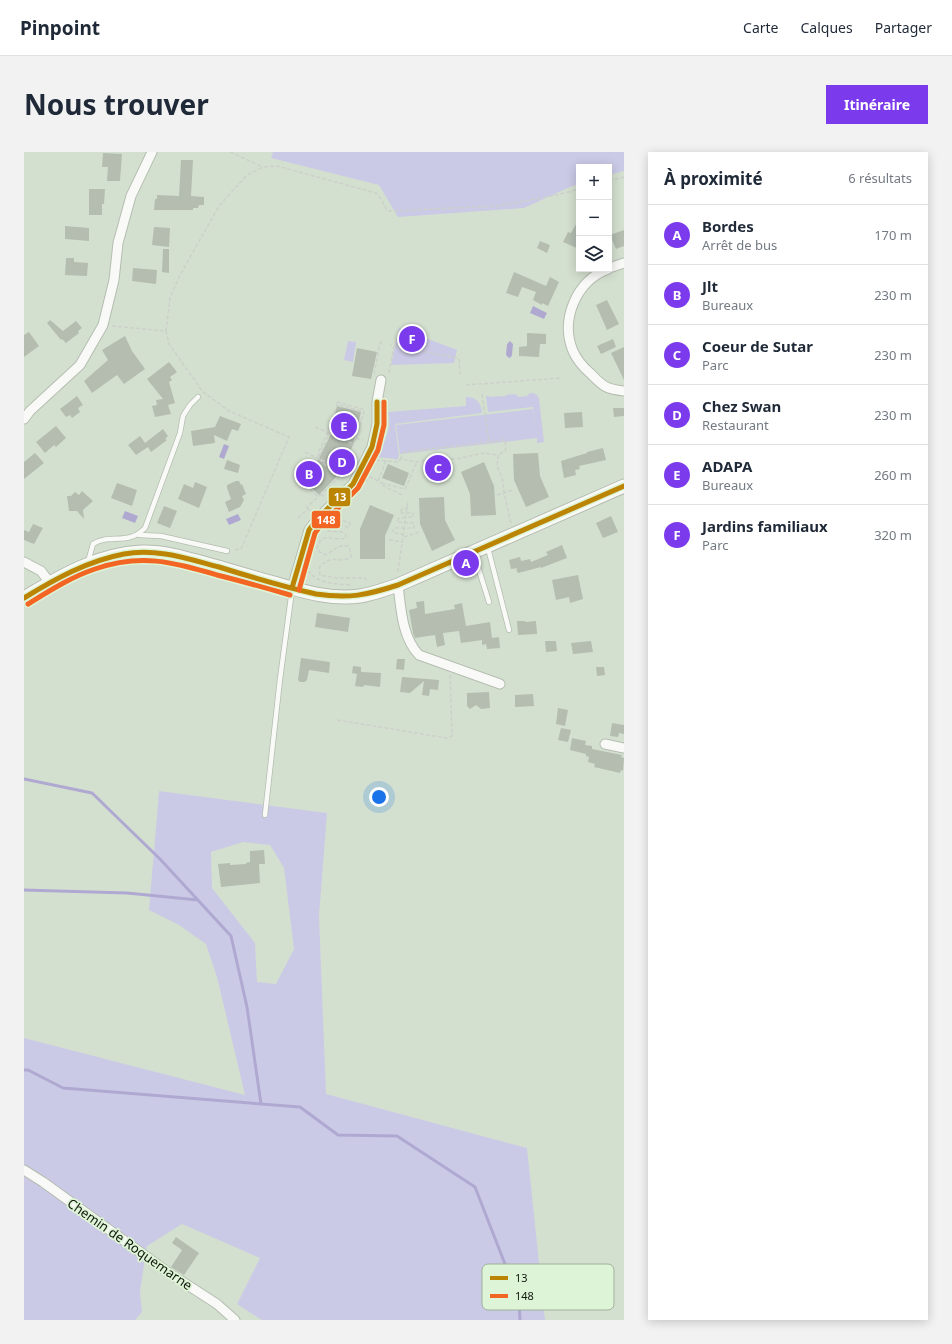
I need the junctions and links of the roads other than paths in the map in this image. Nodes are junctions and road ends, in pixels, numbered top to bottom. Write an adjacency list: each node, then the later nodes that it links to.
1 (152, 152): 8 (street)
2 (624, 263): 3 (street)
3 (612, 268)
4 (603, 272): 6 (street)
5 (381, 378): 18 (street)
6 (624, 391)
7 (198, 397): 10 (lane)
8 (24, 419)
9 (624, 486): 11 (main road)
10 (139, 535): 12 (lane); 15 (lane)
11 (487, 546): 13 (main road); 21 (lane)
12 (227, 551)
13 (474, 552): 17 (main road); 20 (lane)
14 (24, 562): 16 (street)
15 (88, 564): 16 (main road); 18 (main road)
16 (50, 583): 19 (main road)
17 (398, 585): 18 (main road); 22 (street)
18 (292, 588): 25 (lane)
19 (24, 598)
20 (489, 602)
21 (509, 630)
22 (500, 684)
23 (605, 744): 24 (street)
24 (624, 748)
25 (265, 815)
26 (24, 1170): 27 (street, Chemin de Roquemarne)
27 (235, 1320)

